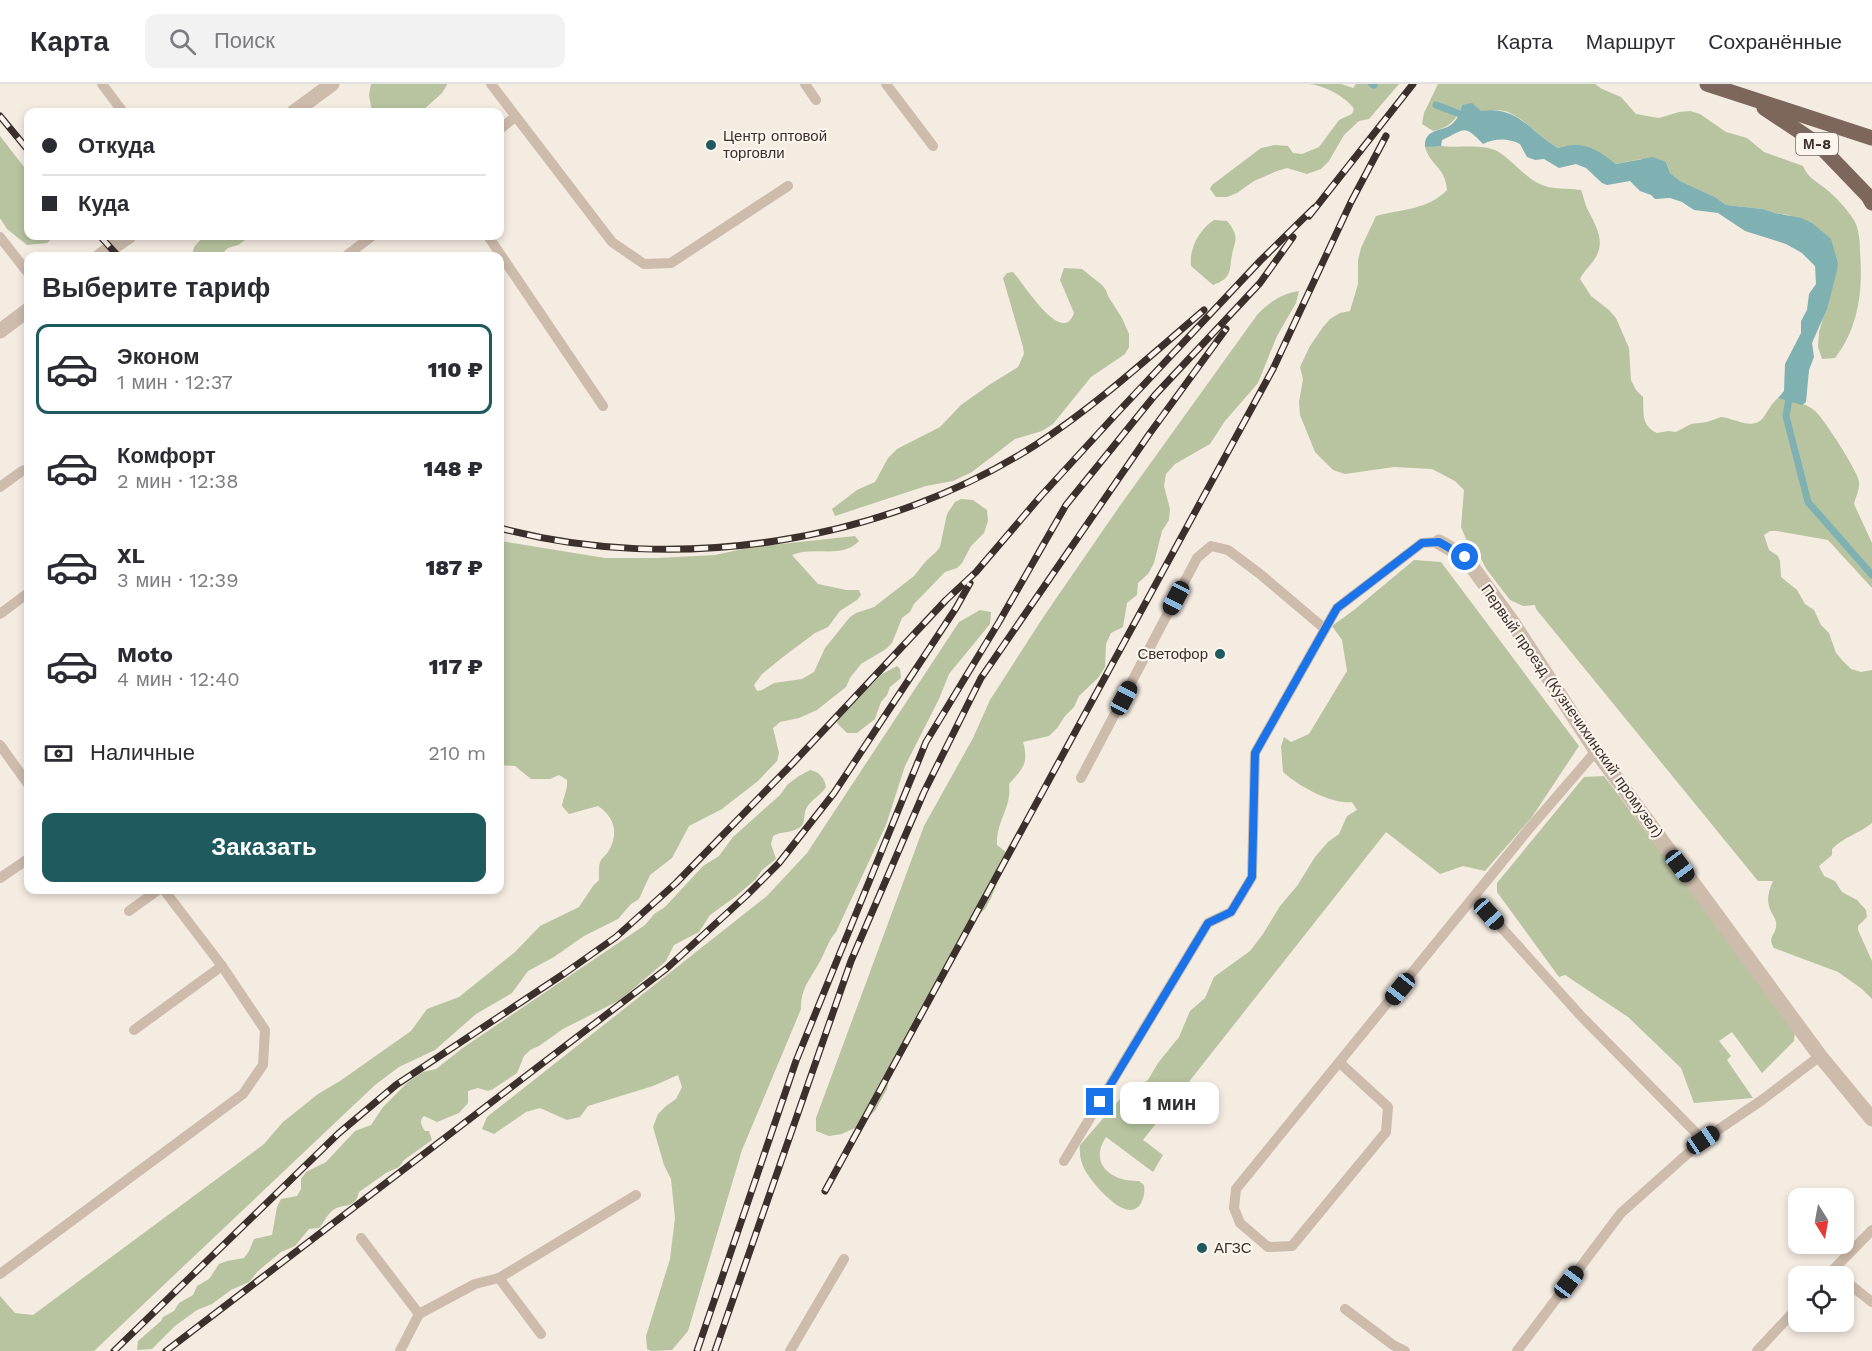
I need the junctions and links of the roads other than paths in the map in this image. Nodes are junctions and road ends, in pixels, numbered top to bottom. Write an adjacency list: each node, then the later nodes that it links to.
1 (102, 84): 9 (lane)
2 (332, 84): 10 (street)
3 (491, 84): 11 (lane)
4 (805, 84): 8 (lane)
5 (886, 84): 14 (lane)
6 (1707, 84): 7 (main road, М-8)
7 (1749, 98): 13 (main road, М-8); 16 (main road, М-8)
8 (816, 100)
9 (120, 108)
10 (299, 108)
11 (515, 117): 12 (lane); 15 (lane)
12 (504, 126)
13 (1872, 138)
14 (933, 146)
15 (788, 186)
16 (1872, 203)
17 (0, 237): 23 (lane)
18 (123, 240): 20 (street)
19 (367, 240): 21 (lane)
20 (106, 252)
21 (351, 252)
22 (504, 260): 26 (lane)
23 (24, 268)
24 (24, 313): 25 (street)
25 (0, 331)
26 (603, 406)
27 (24, 470): 28 (lane)
28 (0, 487)
29 (1439, 542): 32 (lane); 34 (street, Первый проезд (Кузнечихинский промузел))
30 (24, 596): 31 (lane)
31 (0, 614)
32 (1325, 629): 36 (lane); 49 (lane)
33 (0, 745): 35 (lane)
34 (1596, 752): 41 (lane); 45 (street, Первый проезд (Кузнечихинский промузел))
35 (24, 778)
36 (1081, 778)
37 (24, 862): 38 (lane)
38 (0, 878)
39 (152, 894): 42 (lane)
40 (167, 894): 43 (lane)
41 (1474, 897): 46 (lane); 48 (lane)
42 (129, 911)
43 (222, 966): 44 (lane); 55 (lane)
44 (134, 1030)
45 (1820, 1056): 47 (street, Первый проезд (Кузнечихинский промузел)); 48 (lane)
46 (1340, 1063): 46 (lane)
47 (1872, 1119)
48 (1703, 1140): 67 (lane)
49 (1064, 1161)
50 (636, 1195): 56 (lane)
51 (1872, 1230): 54 (lane)
52 (361, 1238): 60 (lane)
53 (844, 1259): 65 (lane)
54 (1837, 1266)
55 (0, 1274)
56 (499, 1278): 60 (lane); 62 (lane)
57 (1854, 1288): 58 (lane)
58 (1872, 1302)
59 (1345, 1309): 66 (lane)
60 (419, 1314): 64 (lane)
61 (1788, 1319): 63 (lane)
62 (541, 1334)
63 (1763, 1349)
64 (400, 1351)
65 (790, 1351)
66 (1405, 1351)
67 (1517, 1351)

